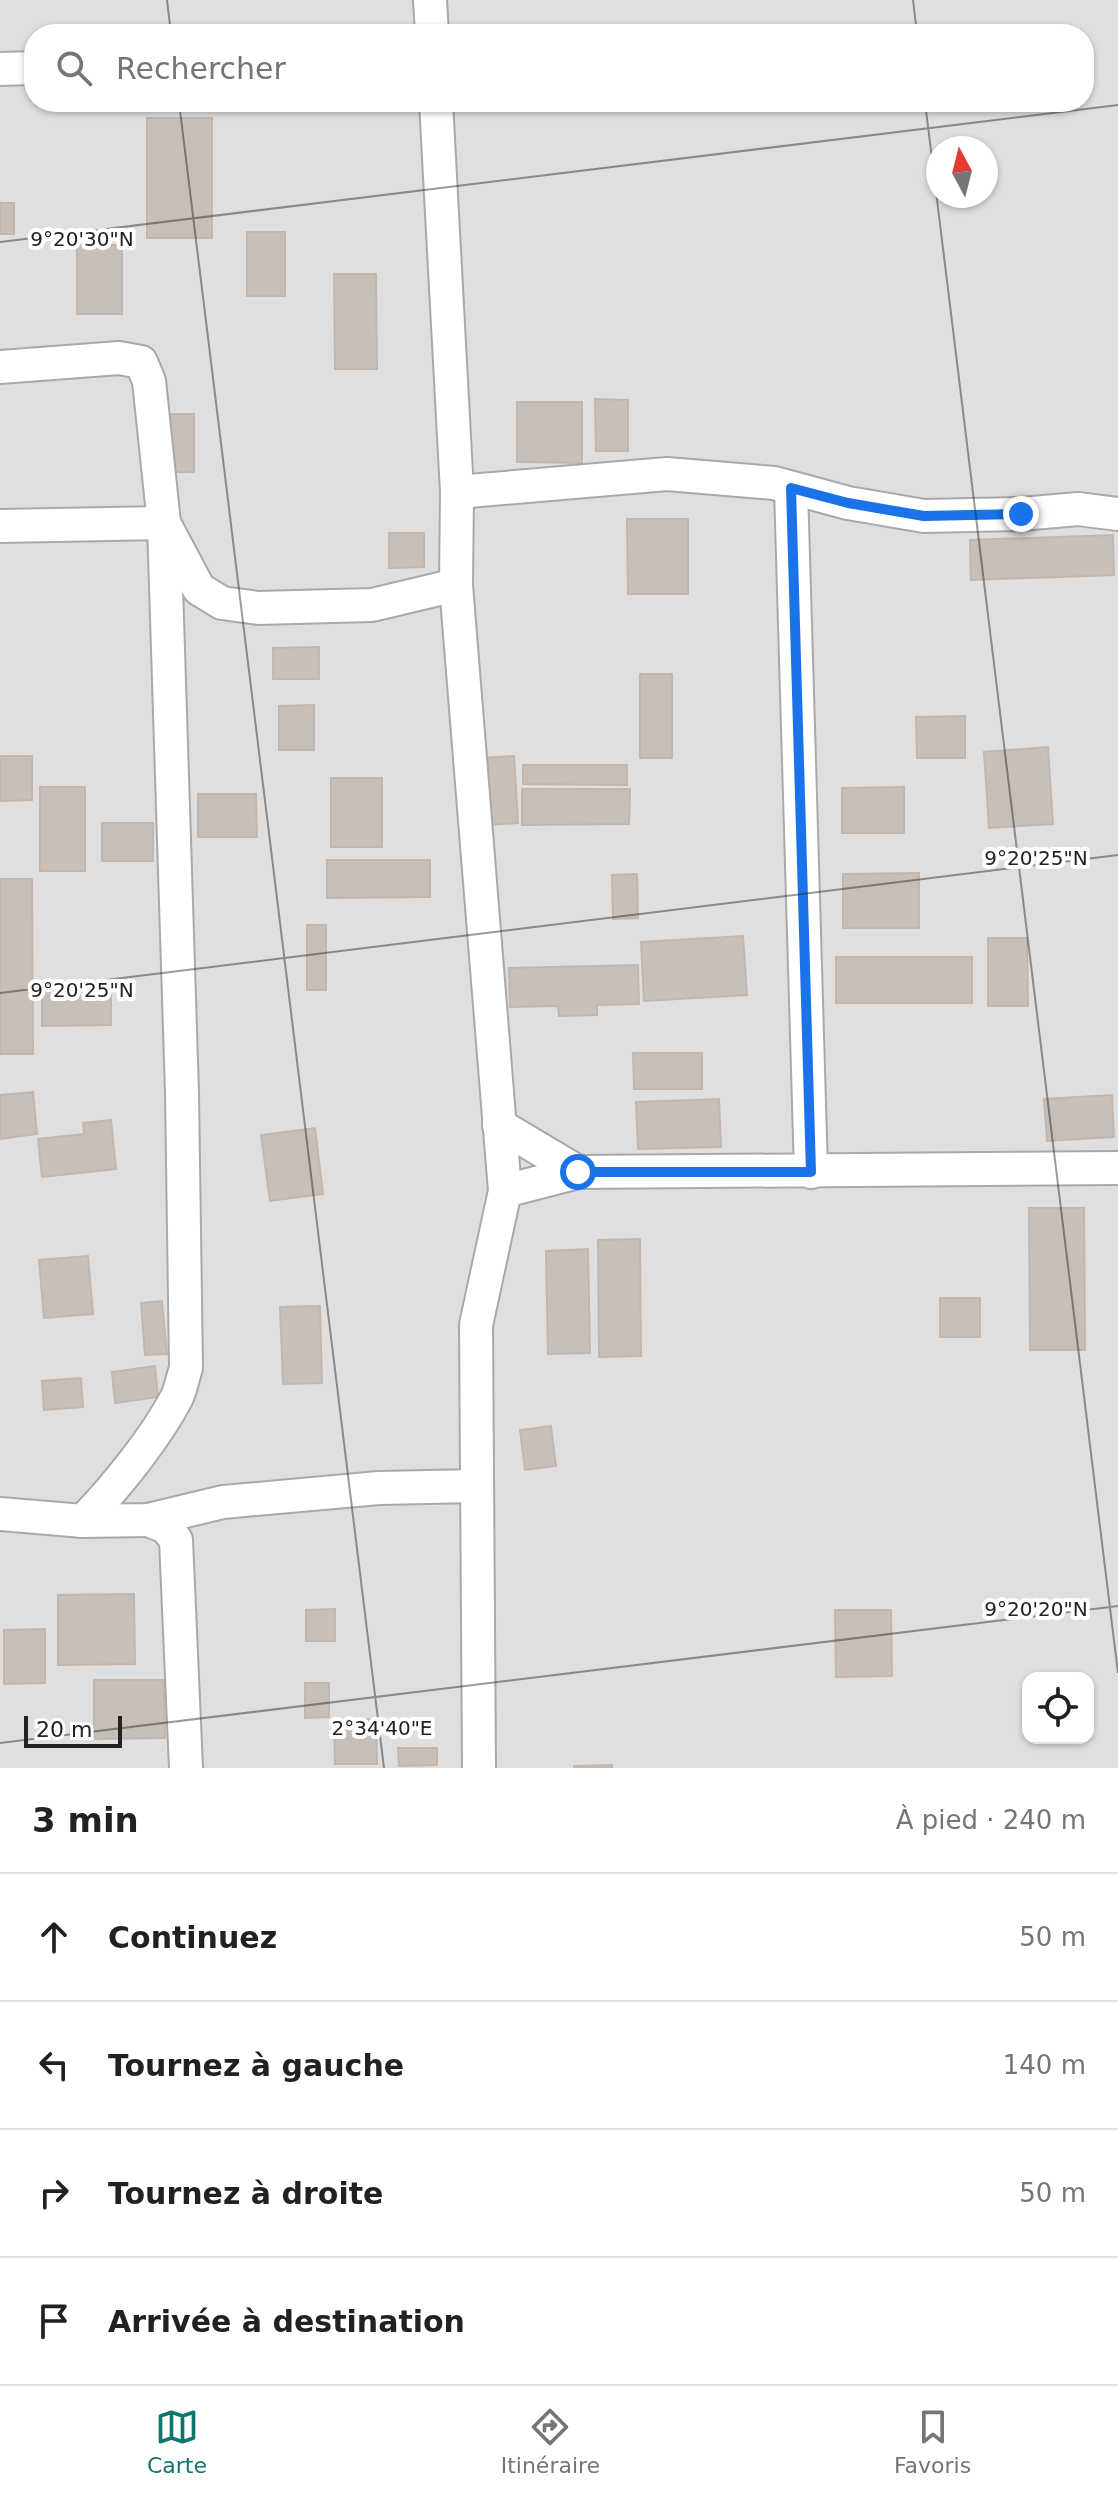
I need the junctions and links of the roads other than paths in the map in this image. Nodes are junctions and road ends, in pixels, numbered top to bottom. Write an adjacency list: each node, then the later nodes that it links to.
1 (430, 0): 2 (street)
2 (431, 24)
3 (24, 68): 4 (street)
4 (0, 69)
5 (437, 112): 8 (street)
6 (0, 367): 10 (street)
7 (791, 488): 8 (street); 9 (street); 16 (street)
8 (457, 492): 12 (street)
9 (1118, 514)
10 (164, 523): 11 (street); 12 (street); 21 (street)
11 (0, 526)
12 (456, 585): 13 (street)
13 (499, 1125): 15 (street); 17 (street)
14 (1118, 1168): 16 (street)
15 (578, 1172): 16 (street); 17 (street)
16 (811, 1172)
17 (505, 1191): 18 (street)
18 (477, 1486): 20 (street); 23 (street)
19 (0, 1514): 21 (street)
20 (148, 1520): 21 (street); 22 (street)
21 (83, 1521)
22 (186, 1768)
23 (479, 1768)

